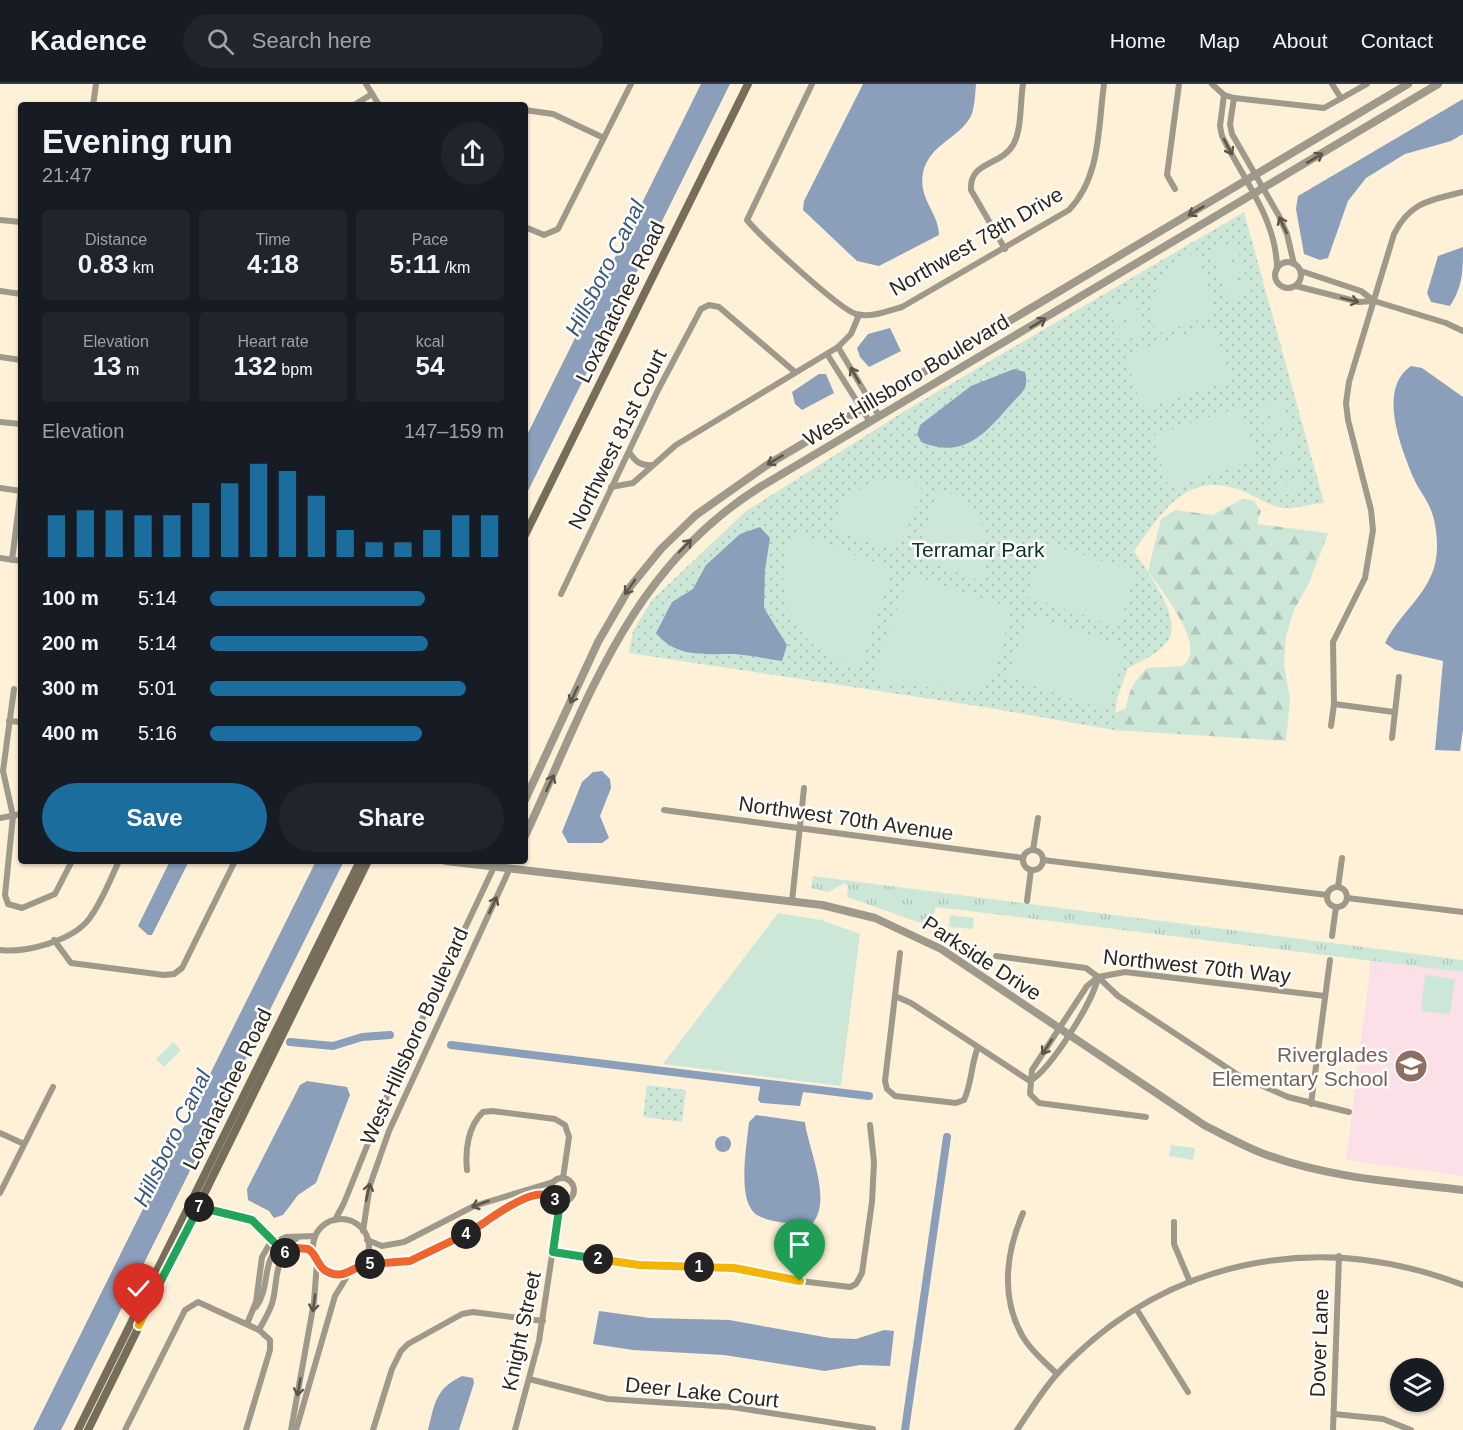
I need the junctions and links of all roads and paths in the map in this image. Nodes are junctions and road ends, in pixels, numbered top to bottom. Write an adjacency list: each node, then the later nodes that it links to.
1 (96, 84): 18 (street)
2 (366, 84): 14 (street)
3 (631, 84): 22 (street)
4 (748, 84): 61 (main road, Loxahatchee Road)
5 (812, 84): 42 (street)
6 (1023, 84): 32 (street)
7 (1104, 84): 32 (street, Northwest 78th Drive)
8 (1179, 84): 25 (street)
9 (1212, 84): 15 (street)
10 (1332, 84): 17 (street)
11 (1366, 84): 17 (street)
12 (1408, 84): 23 (street, West Hillsboro Boulevard)
13 (1438, 84): 26 (street, West Hillsboro Boulevard, one-way to 13)
14 (372, 94): 19 (street); 20 (street)
15 (1224, 95): 16 (street); 24 (street, one-way to 24)
16 (1234, 98): 17 (street); 23 (street)
17 (1341, 98)
18 (93, 102)
19 (359, 102)
20 (377, 102)
21 (528, 110): 22 (street)
22 (604, 138): 31 (street)
23 (1257, 174): 24 (street, West Hillsboro Boulevard); 26 (street)
24 (1246, 181): 28 (street); 49 (street, West Hillsboro Boulevard, one-way to 49)
25 (1175, 189)
26 (1265, 189): 28 (street, West Hillsboro Boulevard); 33 (street, one-way to 26)
27 (1463, 192): 41 (street)
28 (1253, 195): 34 (street); 51 (street, West Hillsboro Boulevard, one-way to 28)
29 (0, 220): 30 (street)
30 (18, 222)
31 (528, 228)
32 (1005, 249): 42 (street, Northwest 78th Drive)
33 (1294, 264): 34 (street); 35 (street)
34 (1277, 269): 37 (street)
35 (1301, 271): 36 (street); 37 (street)
36 (1331, 282): 40 (street); 41 (street)
37 (1296, 286): 40 (street)
38 (0, 291): 39 (street)
39 (18, 294)
40 (1327, 294): 41 (street, one-way to 41)
41 (1374, 301): 43 (street); 68 (street)
42 (859, 315): 44 (street)
43 (1463, 331)
44 (838, 347): 45 (street); 49 (street, one-way to 44)
45 (827, 354): 48 (street); 50 (street)
46 (0, 357): 47 (street)
47 (18, 360)
48 (795, 372): 55 (street, Northwest 81st Court); 56 (street)
49 (871, 403): 50 (street, West Hillsboro Boulevard); 51 (street)
50 (862, 408): 53 (street); 75 (street, West Hillsboro Boulevard, one-way to 75)
51 (879, 416): 53 (street, West Hillsboro Boulevard)
52 (0, 422): 54 (street)
53 (870, 422): 82 (street, West Hillsboro Boulevard, one-way to 53)
54 (18, 424)
55 (629, 452): 56 (street); 57 (street, Northwest 81st Court)
56 (653, 465): 57 (street)
57 (611, 487): 65 (street, Northwest 81st Court)
58 (0, 488): 59 (street)
59 (18, 490)
60 (18, 513): 63 (street)
61 (528, 529)
62 (0, 558): 63 (street)
63 (12, 560): 64 (street)
64 (18, 561)
65 (561, 594)
66 (1399, 677): 69 (street)
67 (14, 689): 70 (street)
68 (1334, 704): 69 (street); 72 (street)
69 (1394, 712): 73 (street)
70 (9, 721): 71 (street); 78 (street)
71 (18, 722)
72 (1330, 726)
73 (1392, 738)
74 (804, 788): 81 (street)
75 (528, 794)
76 (664, 810): 81 (street, Northwest 70th Avenue)
77 (18, 815): 78 (street)
78 (13, 816): 79 (street); 87 (street)
79 (0, 818)
80 (1038, 818): 83 (street)
81 (799, 828): 84 (street, Northwest 70th Avenue); 98 (street)
82 (528, 830)
83 (1033, 850): 84 (street); 86 (street)
84 (1023, 858): 94 (street)
85 (1342, 858): 95 (street)
86 (1043, 860): 94 (street); 96 (street)
87 (70, 864)
88 (117, 864): 103 (street)
89 (234, 864): 103 (street)
90 (359, 864): 163 (main road, Loxahatchee Road)
91 (367, 864): 133 (main road, Loxahatchee Road)
92 (495, 864): 93 (street, Parkside Drive); 135 (street, West Hillsboro Boulevard)
93 (512, 865): 98 (street, Parkside Drive); 137 (street, West Hillsboro Boulevard, one-way to 93)
94 (1031, 870): 99 (street)
95 (1338, 887): 96 (street); 97 (street)
96 (1327, 896): 100 (street)
97 (1347, 898): 100 (street); 101 (street)
98 (792, 901): 113 (street, Parkside Drive)
99 (1028, 901)
100 (1336, 907): 102 (street)
101 (1463, 912)
102 (1332, 936)
103 (54, 940): 104 (street)
104 (0, 950)
105 (900, 953): 110 (street)
106 (996, 956): 108 (street, Northwest 70th Way)
107 (1330, 960): 111 (street)
108 (1098, 977): 109 (street); 111 (street, Northwest 70th Way); 112 (street); 120 (street)
109 (1082, 995): 112 (street); 113 (street)
110 (895, 996): 115 (street); 115 (street)
111 (1325, 996): 120 (street)
112 (1090, 1001): 114 (street)
113 (1059, 1030): 114 (street, Parkside Drive); 116 (street, one-way to 116)
114 (1068, 1034): 117 (street); 129 (street, Parkside Drive)
115 (978, 1047): 118 (street)
116 (1036, 1064): 117 (street); 118 (street)
117 (1045, 1069): 118 (street)
118 (1030, 1081): 122 (street)
119 (52, 1087): 125 (street)
120 (1311, 1104): 121 (street)
121 (1349, 1112)
122 (1146, 1117)
123 (870, 1125): 144 (street)
124 (0, 1132): 125 (street)
125 (24, 1144): 130 (street)
126 (467, 1170): 127 (street)
127 (563, 1178): 128 (street); 132 (street)
128 (553, 1182): 131 (street); 140 (street, one-way to 140)
129 (1463, 1190)
130 (0, 1193)
131 (551, 1196): 132 (street); 148 (street)
132 (560, 1202): 144 (street, Knight Street)
133 (198, 1206): 141 (street); 164 (main road, Loxahatchee Road)
134 (1023, 1213): 158 (street)
135 (334, 1220): 137 (street); 138 (street)
136 (1174, 1222): 150 (street)
137 (363, 1231): 140 (street)
138 (315, 1236): 139 (street); 143 (street)
139 (300, 1238): 141 (street); 142 (street)
140 (367, 1240): 148 (street)
141 (273, 1241): 142 (street); 152 (street)
142 (279, 1247): 145 (street); 152 (street)
143 (313, 1252): 145 (street); 147 (street)
144 (553, 1252): 155 (street, Knight Street)
145 (285, 1253): 153 (street)
146 (1339, 1256): 150 (street); 151 (street); 161 (street, Dover Lane)
147 (317, 1262): 149 (street); 167 (street, one-way to 167)
148 (363, 1264): 149 (street)
149 (348, 1274): 168 (street)
150 (1190, 1282): 154 (street)
151 (1463, 1284)
152 (261, 1289): 153 (street); 156 (street)
153 (274, 1290): 157 (street)
154 (1137, 1310): 158 (street); 160 (street)
155 (543, 1321): 159 (street, Knight Street); 169 (street)
156 (247, 1324): 157 (street); 165 (street)
157 (259, 1330): 166 (street)
158 (1057, 1374): 171 (street)
159 (529, 1379): 162 (street, Deer Lake Court); 170 (street, Knight Street)
160 (1188, 1392)
161 (1334, 1414): 172 (street, Dover Lane); 173 (street)
162 (873, 1429)
163 (78, 1430)
164 (88, 1430)
165 (125, 1430)
166 (246, 1430)
167 (291, 1430)
168 (296, 1430)
169 (373, 1430)
170 (514, 1430)
171 (1017, 1430)
172 (1333, 1430)
173 (1411, 1430)

